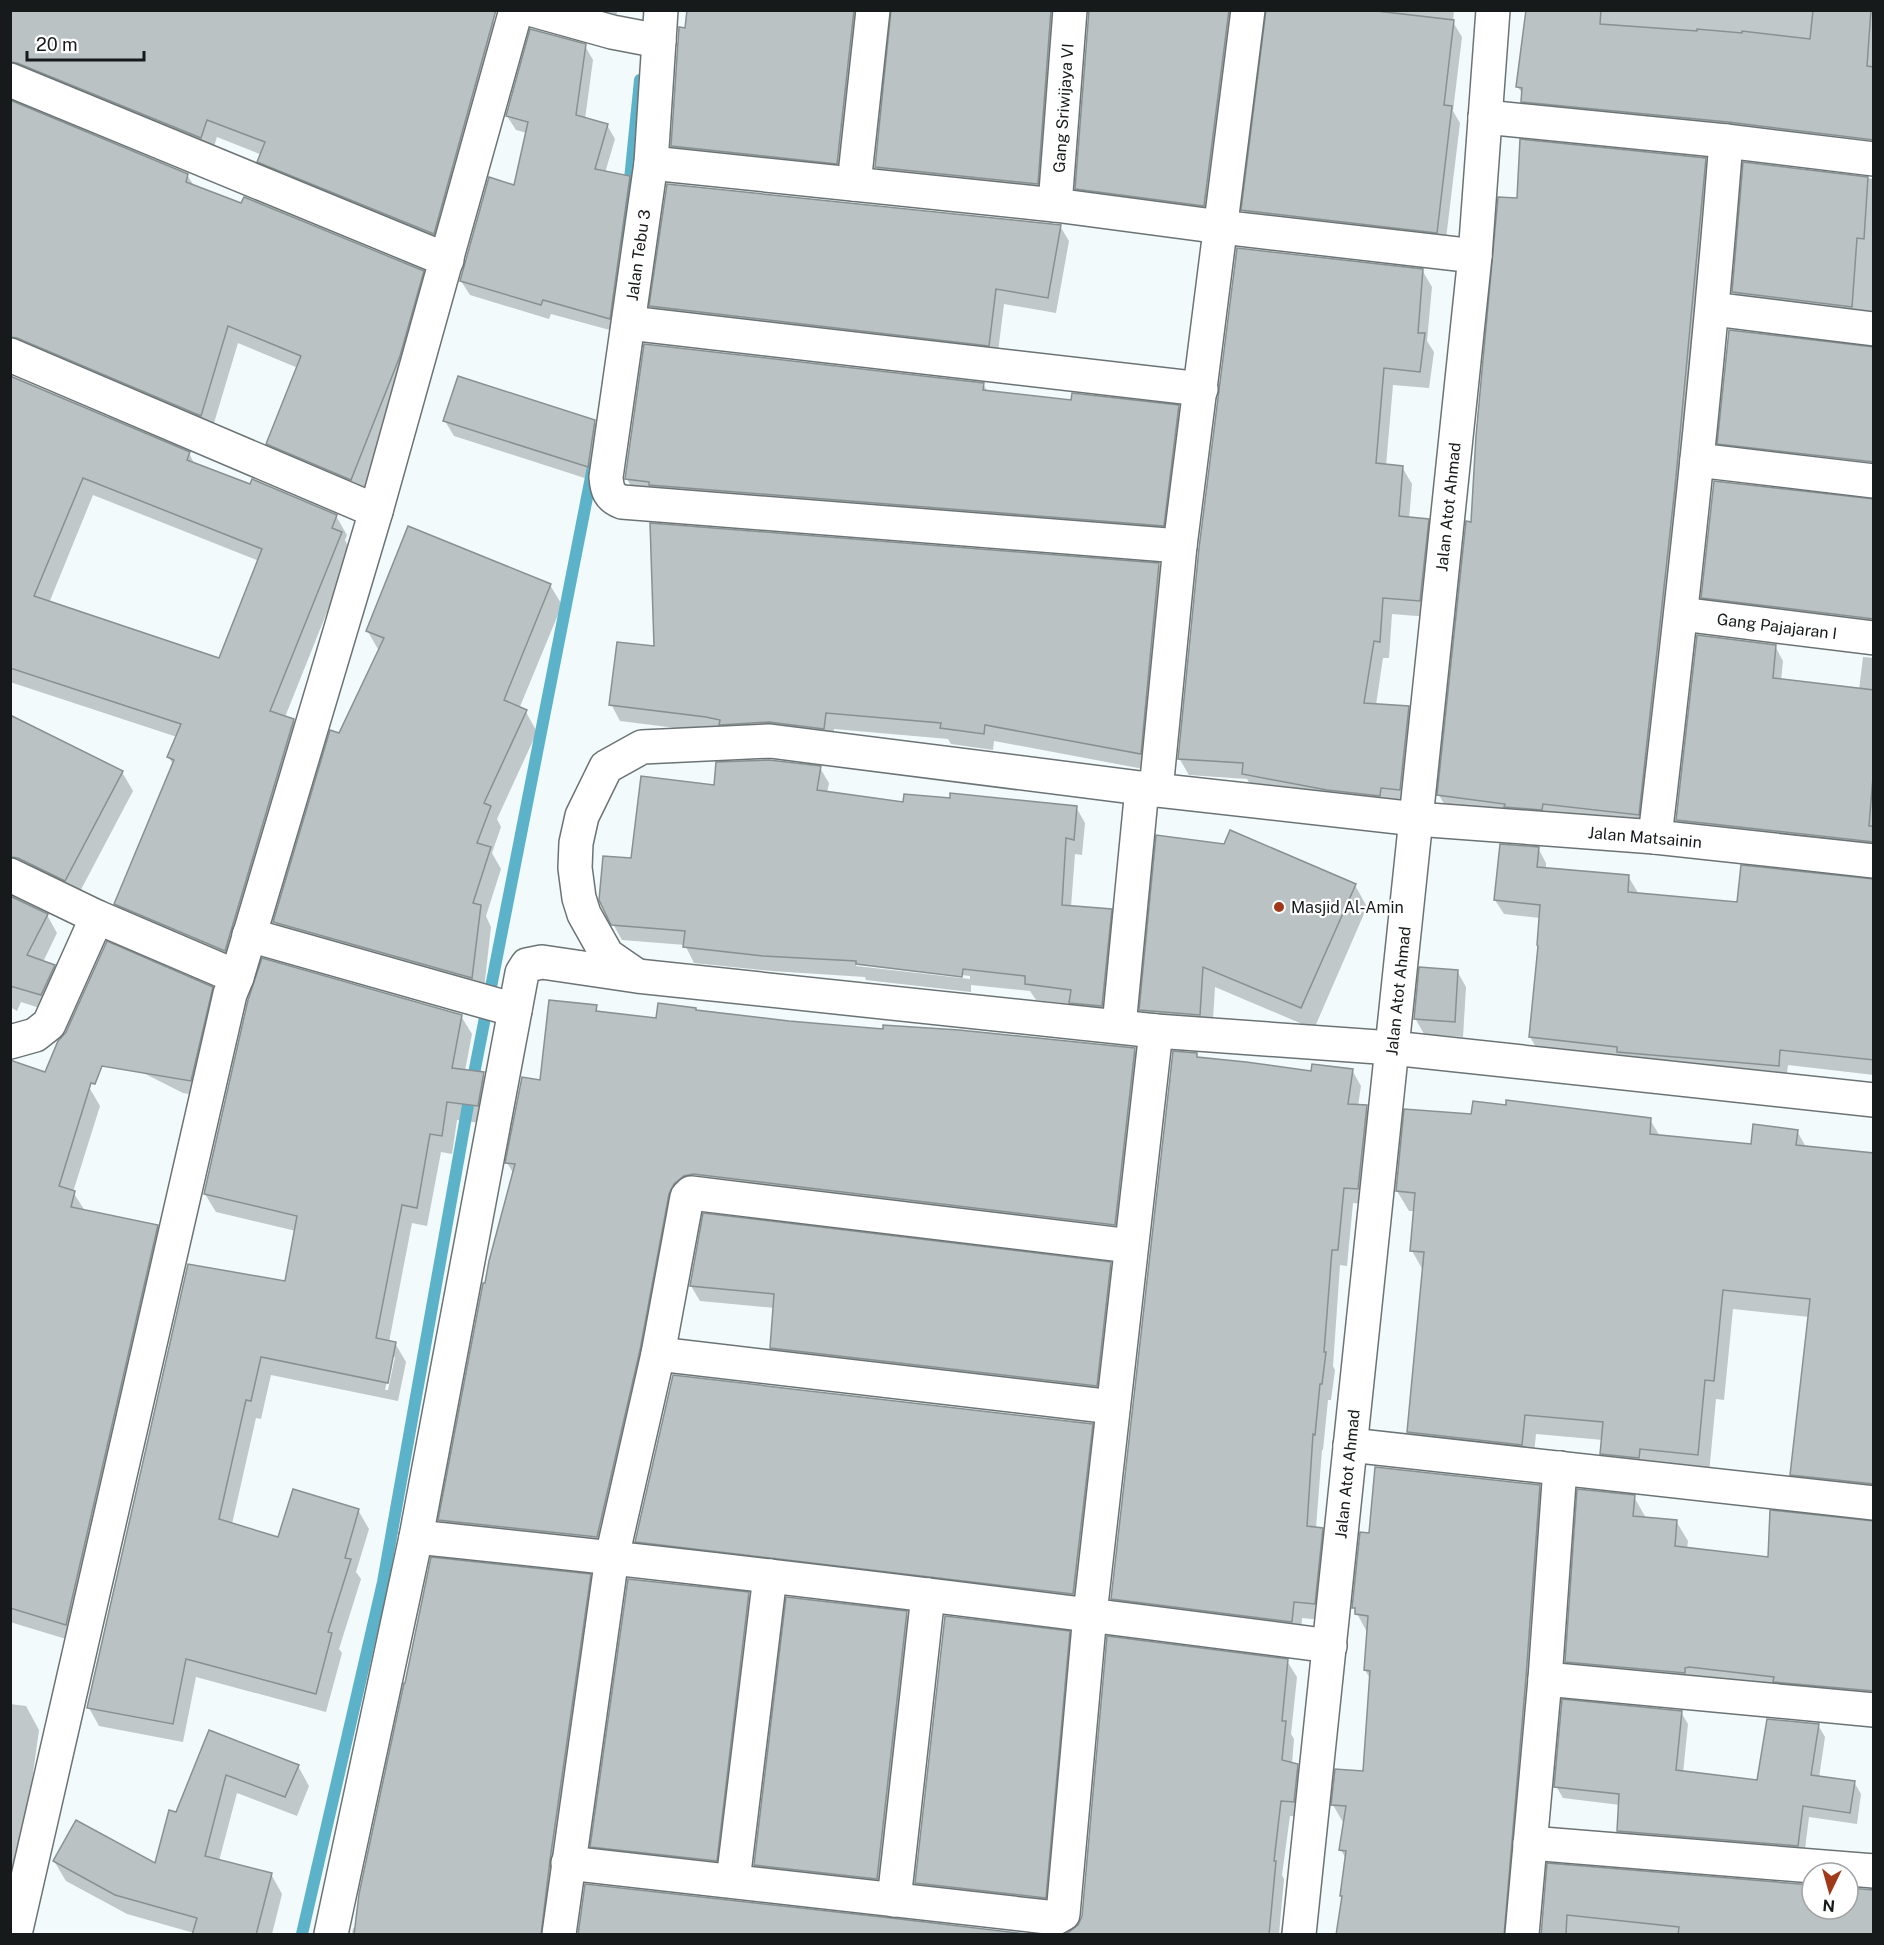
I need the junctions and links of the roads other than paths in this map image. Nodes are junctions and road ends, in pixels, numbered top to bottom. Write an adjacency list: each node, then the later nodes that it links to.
1 (516, 10): 17 (street)
2 (533, 10): 7 (street)
3 (873, 10): 13 (street)
4 (1070, 10): 14 (street, Gang Sriwijaya VI)
5 (1248, 10): 15 (street)
6 (1493, 10): 9 (street, Jalan Atot Ahmad)
7 (656, 31): 12 (street, Jalan Tebu 3)
8 (10, 80): 17 (street)
9 (1485, 117): 10 (street); 16 (street, Jalan Atot Ahmad)
10 (1726, 141): 11 (street); 18 (street)
11 (1874, 159)
12 (651, 163): 13 (street); 19 (street, Jalan Tebu 3)
13 (854, 184): 14 (street)
14 (1055, 205): 15 (street)
15 (1221, 227): 16 (street); 22 (street)
16 (1475, 256): 30 (street, Jalan Atot Ahmad)
17 (447, 260): 25 (street)
18 (1713, 309): 20 (street); 23 (street)
19 (629, 323): 22 (street); 26 (street, Jalan Tebu 3)
20 (1874, 329)
21 (10, 355): 25 (street)
22 (1201, 389): 26 (street)
23 (1697, 460): 24 (street); 27 (street)
24 (1874, 481)
25 (376, 511): 35 (street)
26 (1180, 546): 29 (street)
27 (1681, 614): 28 (street, Gang Pajajaran I); 31 (street)
28 (1874, 638)
29 (1149, 789): 30 (street, Jalan Matsainin); 37 (street, Jalan Matsainin); 39 (street)
30 (1416, 819): 31 (street, Jalan Matsainin); 42 (street, Jalan Atot Ahmad)
31 (1655, 837): 32 (street, Jalan Matsainin)
32 (1874, 861)
33 (10, 875): 34 (street)
34 (97, 917): 36 (street); 41 (street)
35 (249, 935): 36 (street); 38 (street)
36 (237, 976): 63 (street)
37 (638, 976): 38 (street); 39 (street)
38 (515, 1010): 50 (street)
39 (1119, 1026): 40 (street)
40 (1156, 1031): 42 (street); 44 (street)
41 (10, 1042)
42 (1392, 1048): 43 (street); 47 (street, Jalan Atot Ahmad)
43 (1874, 1100)
44 (1131, 1246): 45 (street); 46 (street)
45 (658, 1354): 46 (street); 51 (street)
46 (1113, 1407): 54 (street)
47 (1350, 1445): 48 (street); 55 (street, Jalan Atot Ahmad)
48 (1560, 1468): 49 (street); 56 (street)
49 (1874, 1503)
50 (416, 1537): 51 (street); 64 (street)
51 (612, 1557): 52 (street); 59 (street)
52 (770, 1576): 53 (street); 61 (street)
53 (928, 1595): 54 (street); 62 (street)
54 (1090, 1614): 55 (street); 62 (street)
55 (1330, 1646): 66 (street, Jalan Atot Ahmad)
56 (1545, 1679): 57 (street); 58 (street)
57 (1874, 1710)
58 (1530, 1843): 60 (street); 67 (street)
59 (568, 1863): 61 (street); 65 (street)
60 (1874, 1871)
61 (733, 1881): 62 (street)
62 (894, 1900)
63 (15, 1935)
64 (331, 1935)
65 (559, 1935)
66 (1299, 1935)
67 (1522, 1935)

